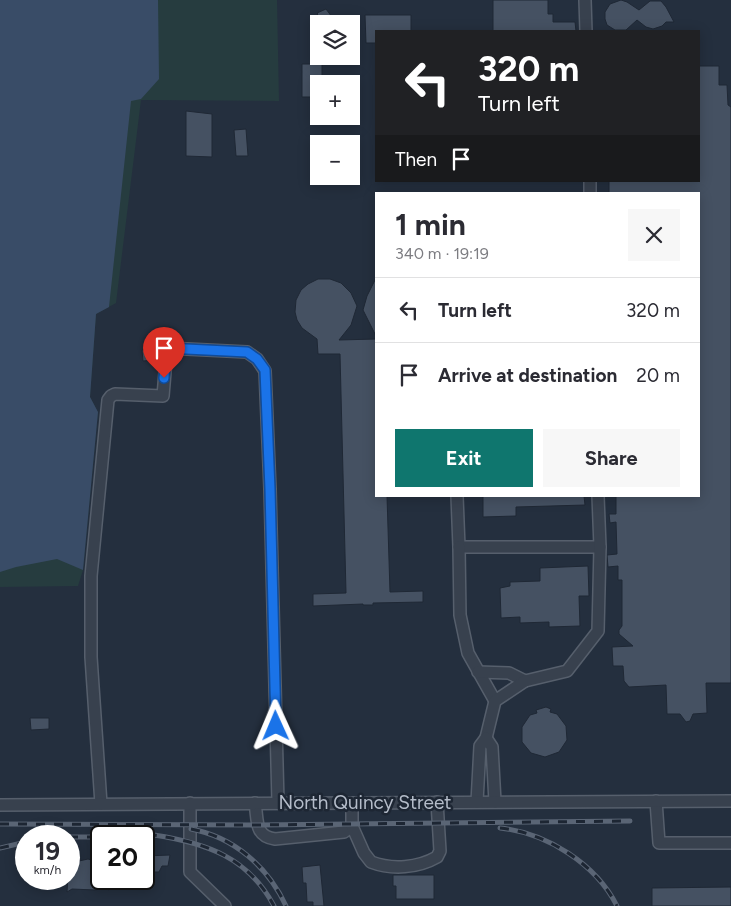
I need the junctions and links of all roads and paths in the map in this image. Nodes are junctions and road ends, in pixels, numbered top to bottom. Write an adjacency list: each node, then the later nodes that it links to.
1 (585, 0): 2 (street)
2 (586, 30)
3 (457, 497): 5 (street)
4 (598, 497): 6 (street)
5 (459, 547): 6 (street); 7 (street)
6 (600, 547): 8 (street)
7 (478, 672): 8 (street); 9 (street)
8 (525, 681): 9 (street)
9 (495, 701): 10 (street)
10 (486, 738): 15 (street); 16 (street)
11 (656, 801): 12 (street, North Quincy Street); 16 (street, North Quincy Street); 23 (street)
12 (731, 801)
13 (352, 802): 14 (street, North Quincy Street); 19 (street, North Quincy Street); 22 (street)
14 (437, 802): 15 (street, North Quincy Street); 22 (street)
15 (477, 802): 16 (street, North Quincy Street)
16 (495, 802)
17 (190, 803): 18 (street, North Quincy Street); 20 (street, North Quincy Street); 24 (street)
18 (255, 803): 19 (street, North Quincy Street); 22 (street)
19 (278, 803): 20 (street)
20 (101, 804): 21 (street, North Quincy Street)
21 (0, 805)
22 (352, 826)
23 (731, 843)
24 (225, 906)

